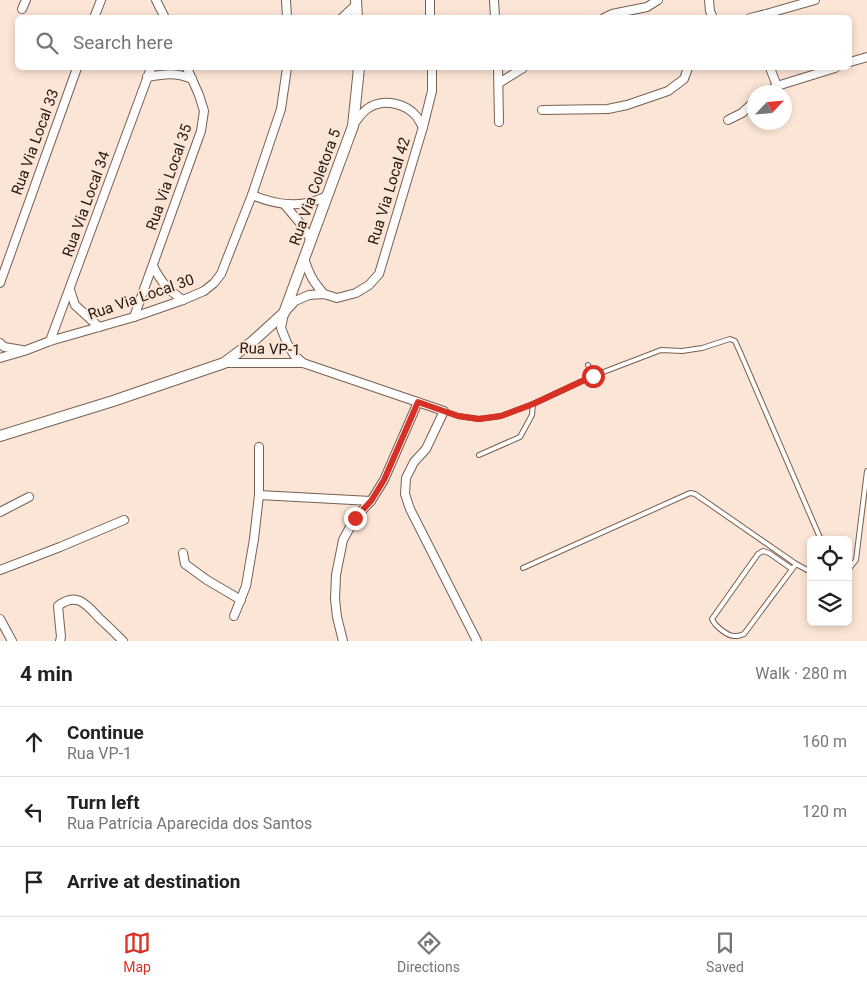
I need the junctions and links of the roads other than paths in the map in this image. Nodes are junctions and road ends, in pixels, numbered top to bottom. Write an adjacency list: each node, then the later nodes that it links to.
1 (26, 0): 11 (street)
2 (101, 0): 13 (street)
3 (156, 0): 14 (street)
4 (286, 0): 12 (street)
5 (430, 0): 16 (street)
6 (494, 0): 17 (street)
7 (658, 0): 18 (street)
8 (709, 0): 19 (street)
9 (815, 0): 20 (street)
10 (356, 3): 15 (street)
11 (22, 10)
12 (287, 14)
13 (95, 15)
14 (164, 15)
15 (345, 15)
16 (430, 15)
17 (495, 15)
18 (610, 15)
19 (712, 15)
20 (762, 15)
21 (867, 56): 22 (street)
22 (852, 61)
23 (76, 70): 51 (street, Rua Via Local 33)
24 (150, 70): 34 (street, Rua Via Local 34)
25 (188, 70): 35 (street, Rua Via Local 35)
26 (287, 70): 45 (street, Rua Via Local 30)
27 (359, 70): 43 (street, Rua Via Coletora 5)
28 (432, 70): 44 (street, Rua Via Local 42)
29 (498, 70): 36 (street)
30 (520, 70): 36 (street)
31 (687, 70): 40 (street)
32 (771, 70): 37 (street)
33 (829, 70): 38 (street)
34 (147, 77): 35 (street); 52 (street, Rua Via Local 34)
35 (192, 79): 50 (street, Rua Via Local 35)
36 (498, 83): 42 (street)
37 (778, 85)
38 (781, 85)
39 (747, 108): 41 (street)
40 (542, 110)
41 (728, 120)
42 (499, 122)
43 (353, 126): 44 (street); 46 (street, Rua Via Coletora 5)
44 (423, 127): 53 (street, Rua Via Local 42)
45 (252, 195): 47 (street); 54 (street, Rua Via Local 30)
46 (326, 196): 47 (street); 48 (street, Rua Via Coletora 5)
47 (284, 204): 48 (street)
48 (311, 240): 49 (street, Rua Via Coletora 5)
49 (304, 258): 53 (street); 55 (street, Rua Via Coletora 5)
50 (153, 266): 54 (street); 56 (street, Rua Via Local 35)
51 (0, 283)
52 (70, 290): 57 (street); 58 (street, Rua Via Local 34)
53 (324, 294): 55 (street)
54 (183, 300): 56 (street, Rua Via Local 30)
55 (284, 313): 62 (street, Rua Via Coletora 5); 63 (street, Rua Via Coletora 5)
56 (134, 316): 57 (street, Rua Via Local 30)
57 (99, 327): 58 (street, Rua Via Local 30)
58 (50, 341): 60 (street, Rua Via Local 30)
59 (0, 343): 60 (street)
60 (24, 351): 61 (street, Rua Via Local 30)
61 (0, 358)
62 (224, 363): 63 (street, Rua VP-1); 69 (street, Rua VP-1)
63 (303, 364): 66 (street, Rua VP-1)
64 (588, 366): 65 (lane)
65 (593, 376): 67 (lane, Rua VP-1); 78 (lane, Rua VP-1)
66 (418, 402): 68 (street, Rua VP-1); 75 (street)
67 (533, 404): 68 (lane, Rua VP-1); 71 (lane)
68 (444, 411): 93 (street)
69 (0, 436)
70 (259, 447): 73 (street)
71 (478, 454)
72 (867, 471): 81 (lane)
73 (259, 495): 75 (street); 86 (street)
74 (30, 497): 76 (street)
75 (371, 501): 92 (street)
76 (0, 512)
77 (124, 520): 84 (street)
78 (819, 536)
79 (182, 553): 86 (street)
80 (796, 564): 82 (lane); 83 (lane); 85 (lane)
81 (852, 565)
82 (523, 568)
83 (792, 569): 83 (lane)
84 (0, 570)
85 (807, 570)
86 (241, 600): 87 (street)
87 (234, 616)
88 (0, 619): 89 (street)
89 (12, 641)
90 (60, 641): 91 (street)
91 (123, 641)
92 (343, 641)
93 (476, 641)

